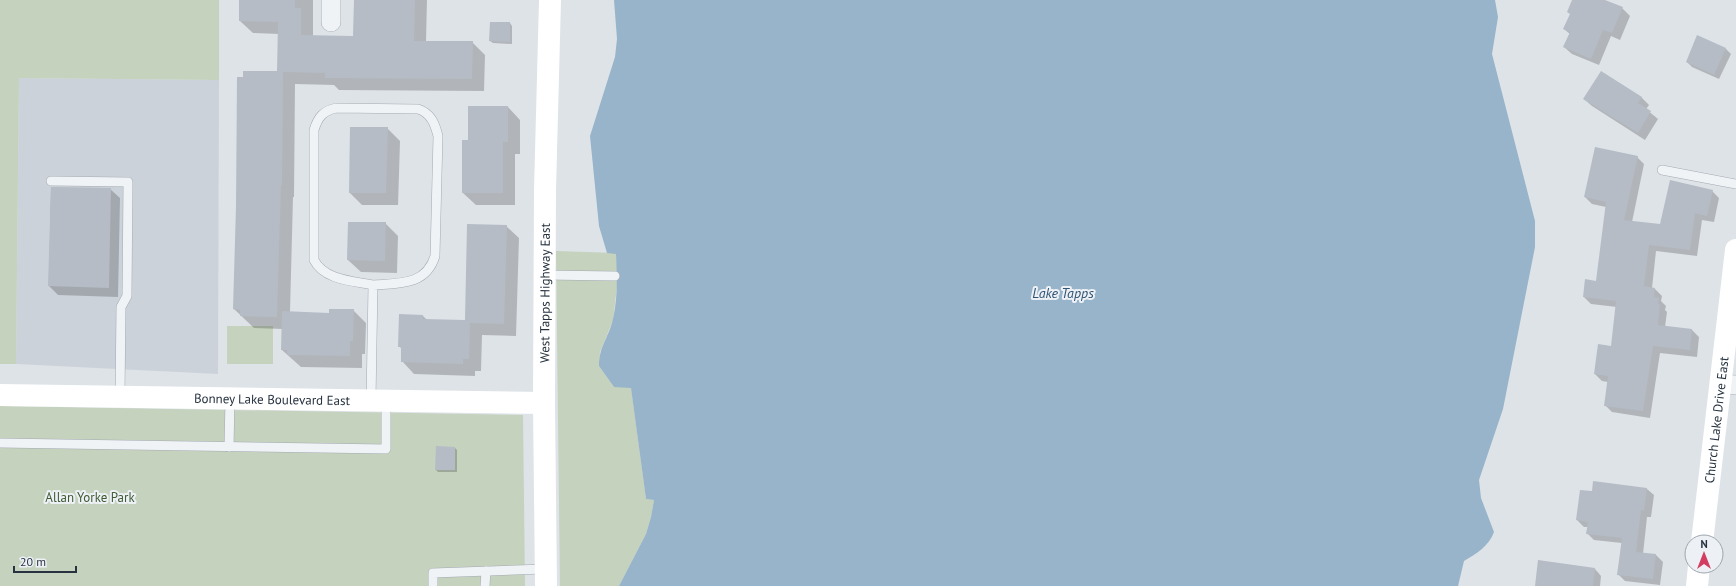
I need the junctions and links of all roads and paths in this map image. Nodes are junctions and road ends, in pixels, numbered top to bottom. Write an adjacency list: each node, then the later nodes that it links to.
1 (331, 0): 3 (street)
2 (550, 0): 8 (street, West Tapps Highway East)
3 (331, 22)
4 (1662, 170): 6 (lane)
5 (50, 181): 13 (lane)
6 (1736, 184)
7 (1736, 250): 11 (street, Church Lake Drive East)
8 (545, 275): 9 (lane); 16 (street, West Tapps Highway East)
9 (615, 276)
10 (373, 285): 10 (lane); 15 (lane)
11 (1729, 385): 19 (street, Church Lake Drive East)
12 (0, 395): 13 (street, Bonney Lake Boulevard East)
13 (120, 397): 14 (street, Bonney Lake Boulevard East)
14 (230, 399): 15 (street, Bonney Lake Boulevard East); 18 (lane)
15 (379, 401): 16 (street, Bonney Lake Boulevard East); 18 (lane)
16 (544, 403): 22 (street, West Tapps Highway East)
17 (0, 443): 18 (lane)
18 (229, 447)
19 (1703, 534)
20 (486, 571): 22 (lane); 23 (lane); 24 (lane)
21 (1698, 574): 25 (street)
22 (545, 577)
23 (433, 586)
24 (485, 586)
25 (1697, 586)

